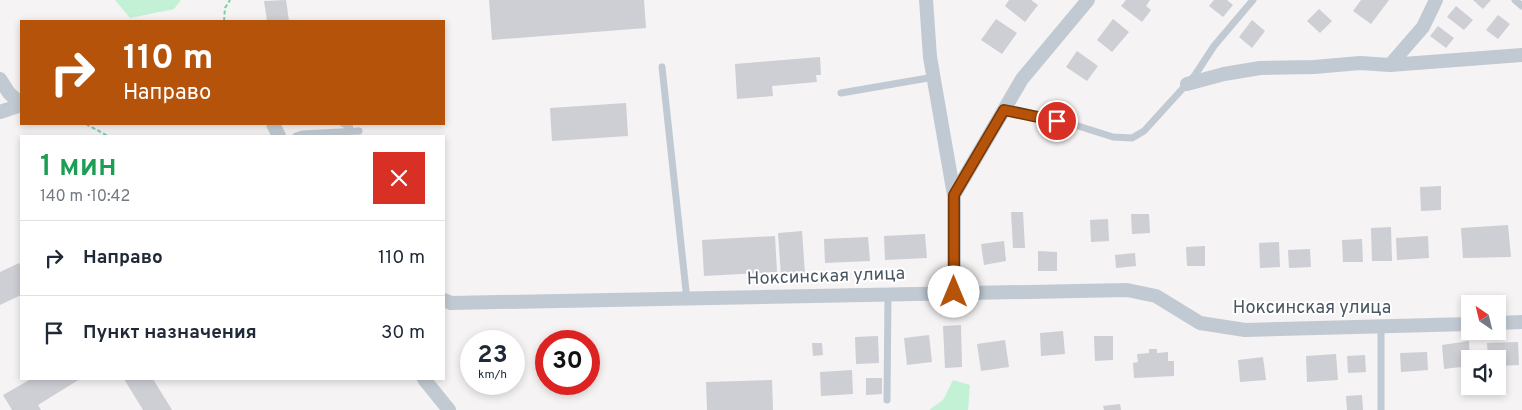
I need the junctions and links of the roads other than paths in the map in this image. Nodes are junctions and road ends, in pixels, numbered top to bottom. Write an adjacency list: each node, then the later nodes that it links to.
1 (926, 0): 10 (street)
2 (1088, 0): 16 (street)
3 (1252, 0): 12 (lane)
4 (1436, 0): 8 (street)
5 (1514, 0): 6 (lane)
6 (1522, 6)
7 (1522, 55): 8 (street)
8 (1390, 65): 12 (street)
9 (662, 67): 23 (lane)
10 (934, 77): 13 (lane); 20 (street)
11 (0, 79): 14 (street)
12 (1187, 84): 16 (lane)
13 (841, 92)
14 (20, 104)
15 (20, 105): 17 (street)
16 (1004, 110): 20 (street)
17 (0, 112)
18 (358, 131): 19 (lane)
19 (299, 135)
20 (954, 195): 21 (street)
21 (954, 292): 22 (street, Ноксинская улица); 28 (street, Ноксинская улица)
22 (888, 294): 23 (street, Ноксинская улица); 30 (lane)
23 (687, 300): 24 (street, Ноксинская улица)
24 (446, 302)
25 (1522, 322): 26 (street)
26 (1506, 323)
27 (1461, 324): 28 (street, Ноксинская улица)
28 (1381, 326): 32 (lane)
29 (425, 380): 31 (street)
30 (888, 400)
31 (449, 410)
32 (1380, 410)

